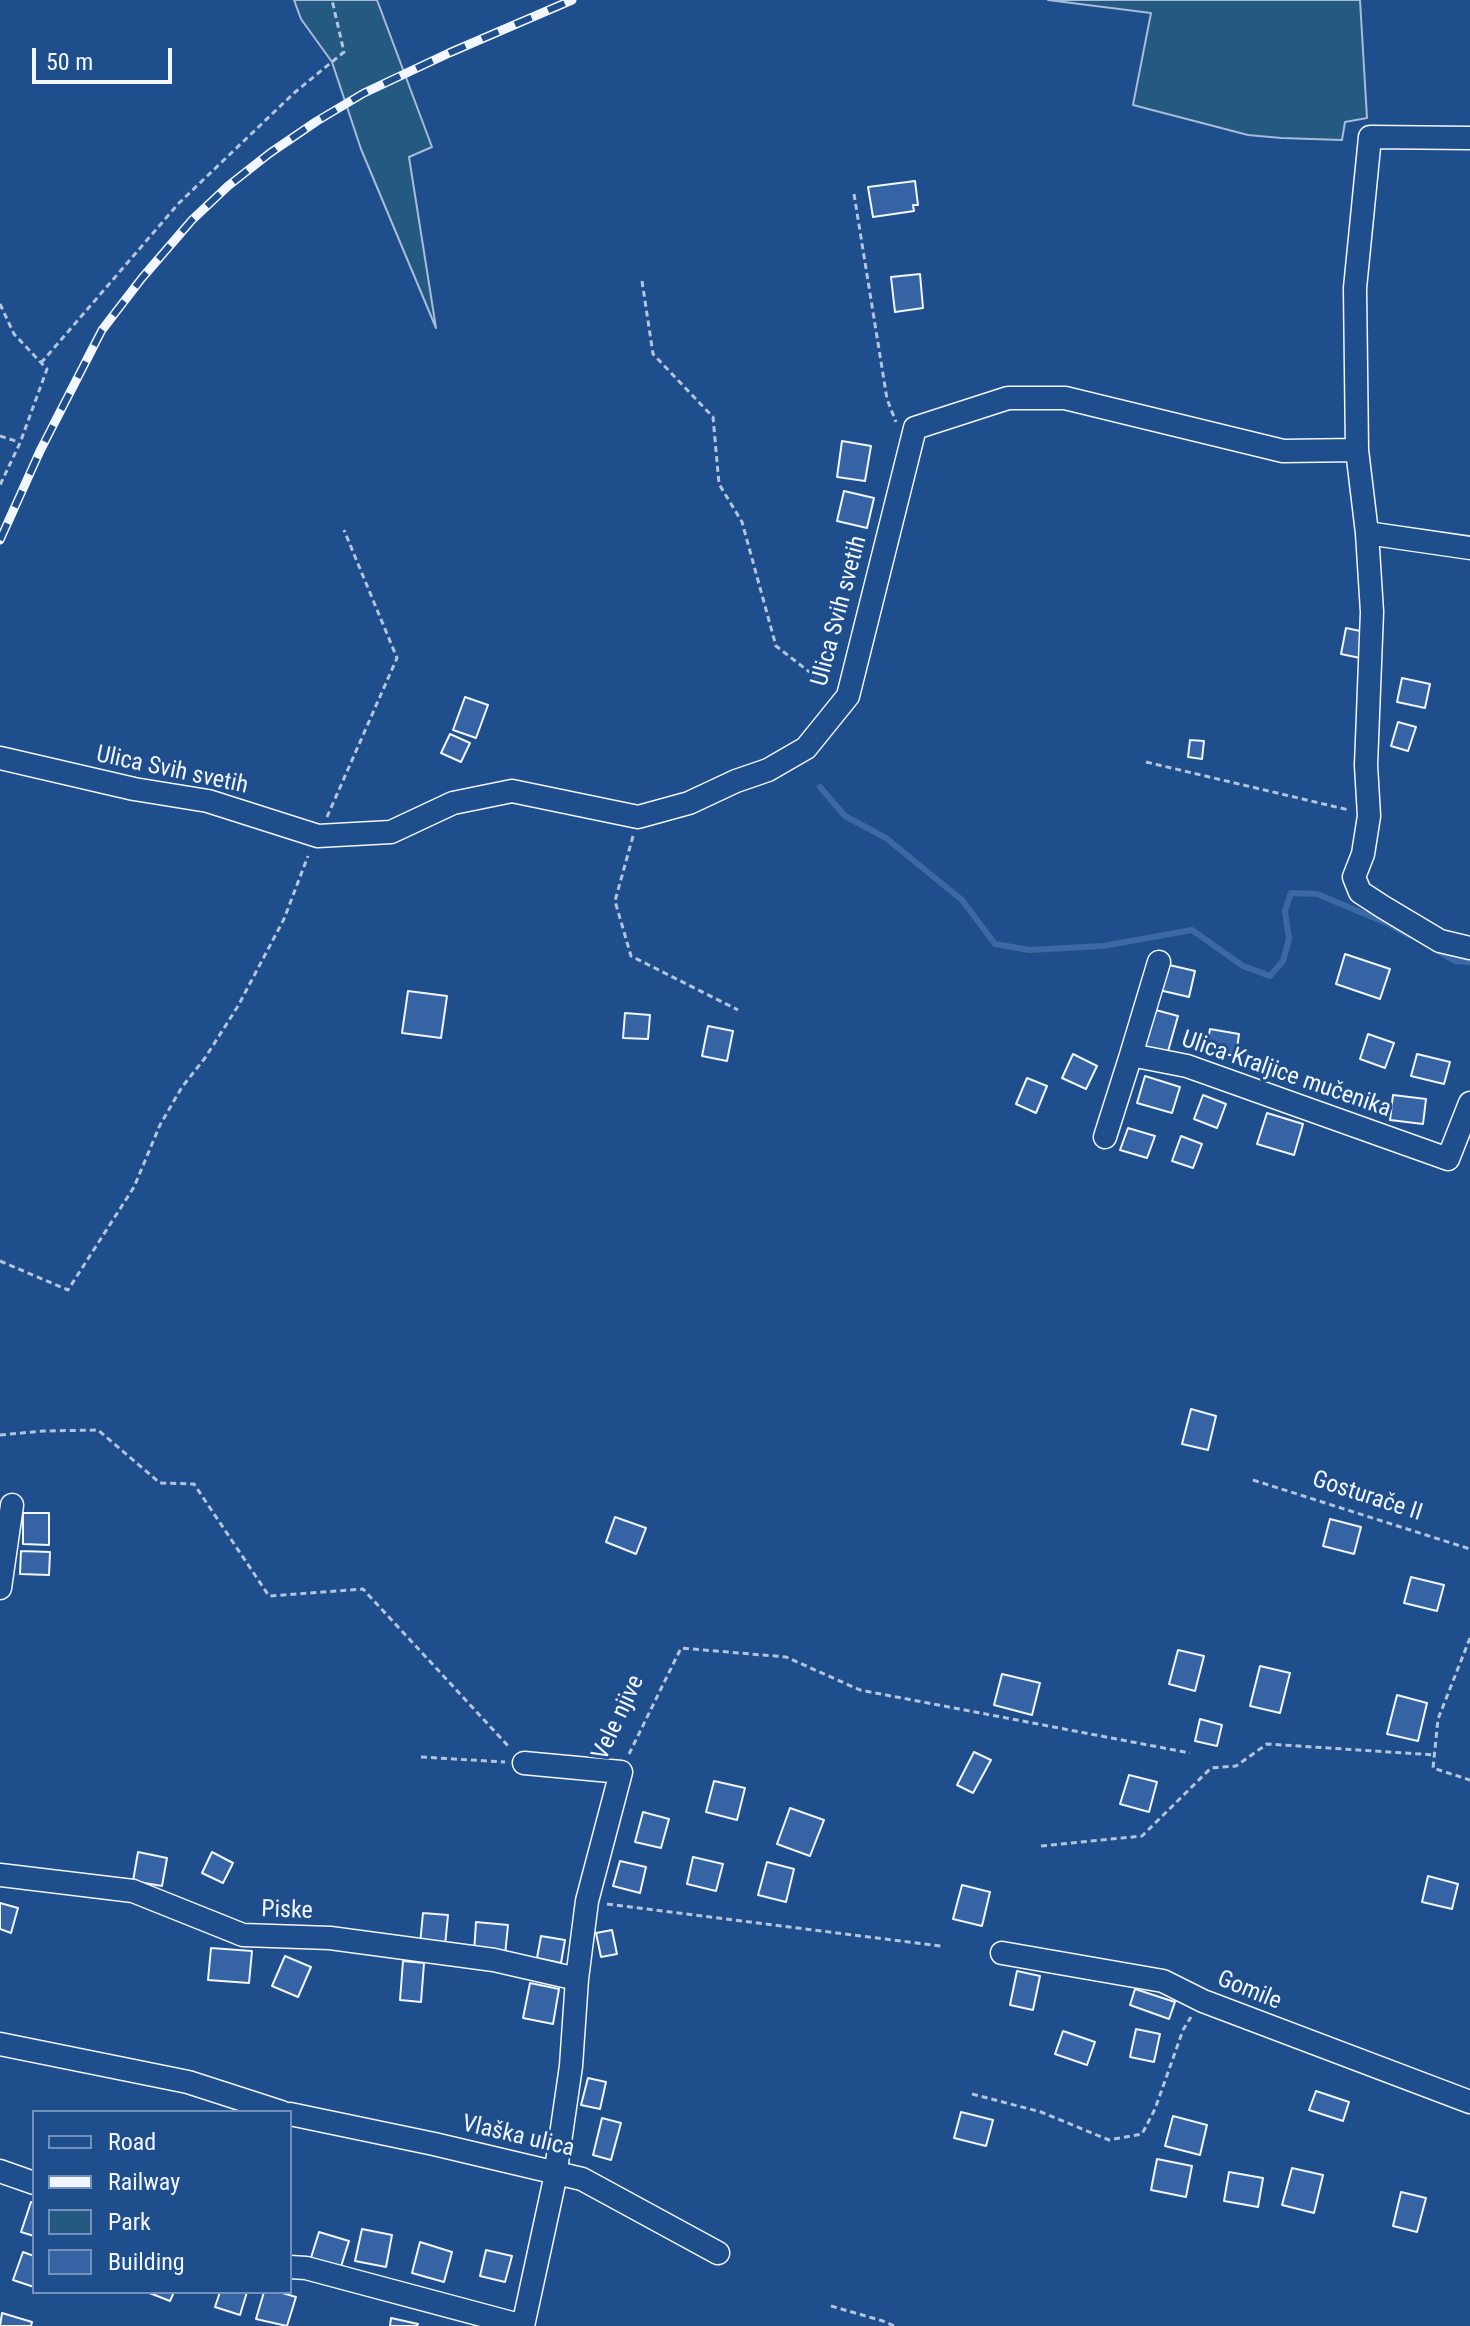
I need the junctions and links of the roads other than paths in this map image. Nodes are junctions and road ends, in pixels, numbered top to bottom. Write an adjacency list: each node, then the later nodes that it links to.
1 (1470, 138): 2 (street)
2 (1357, 450): 3 (street); 5 (street, Ulica Svih svetih)
3 (1367, 533): 4 (street); 6 (street)
4 (1470, 548)
5 (0, 758)
6 (1470, 948)
7 (1159, 962): 8 (street)
8 (1131, 1055): 9 (street, Ulica Kraljice mučenika); 10 (street)
9 (1470, 1103)
10 (1105, 1137)
11 (12, 1505): 12 (street)
12 (0, 1588)
13 (524, 1763): 16 (street, Vele njive)
14 (0, 1875): 16 (street, Piske)
15 (1002, 1953): 18 (street, Gomile)
16 (577, 1979): 22 (street, Vele njive)
17 (0, 2044): 19 (street)
18 (1470, 2102)
19 (275, 2110)
20 (292, 2114): 22 (street, Vlaška ulica)
21 (0, 2171): 23 (street)
22 (554, 2173): 24 (street, Vlaška ulica); 26 (street, Vele njive)
23 (32, 2182)
24 (718, 2253)
25 (292, 2267): 26 (street)
26 (523, 2326)

